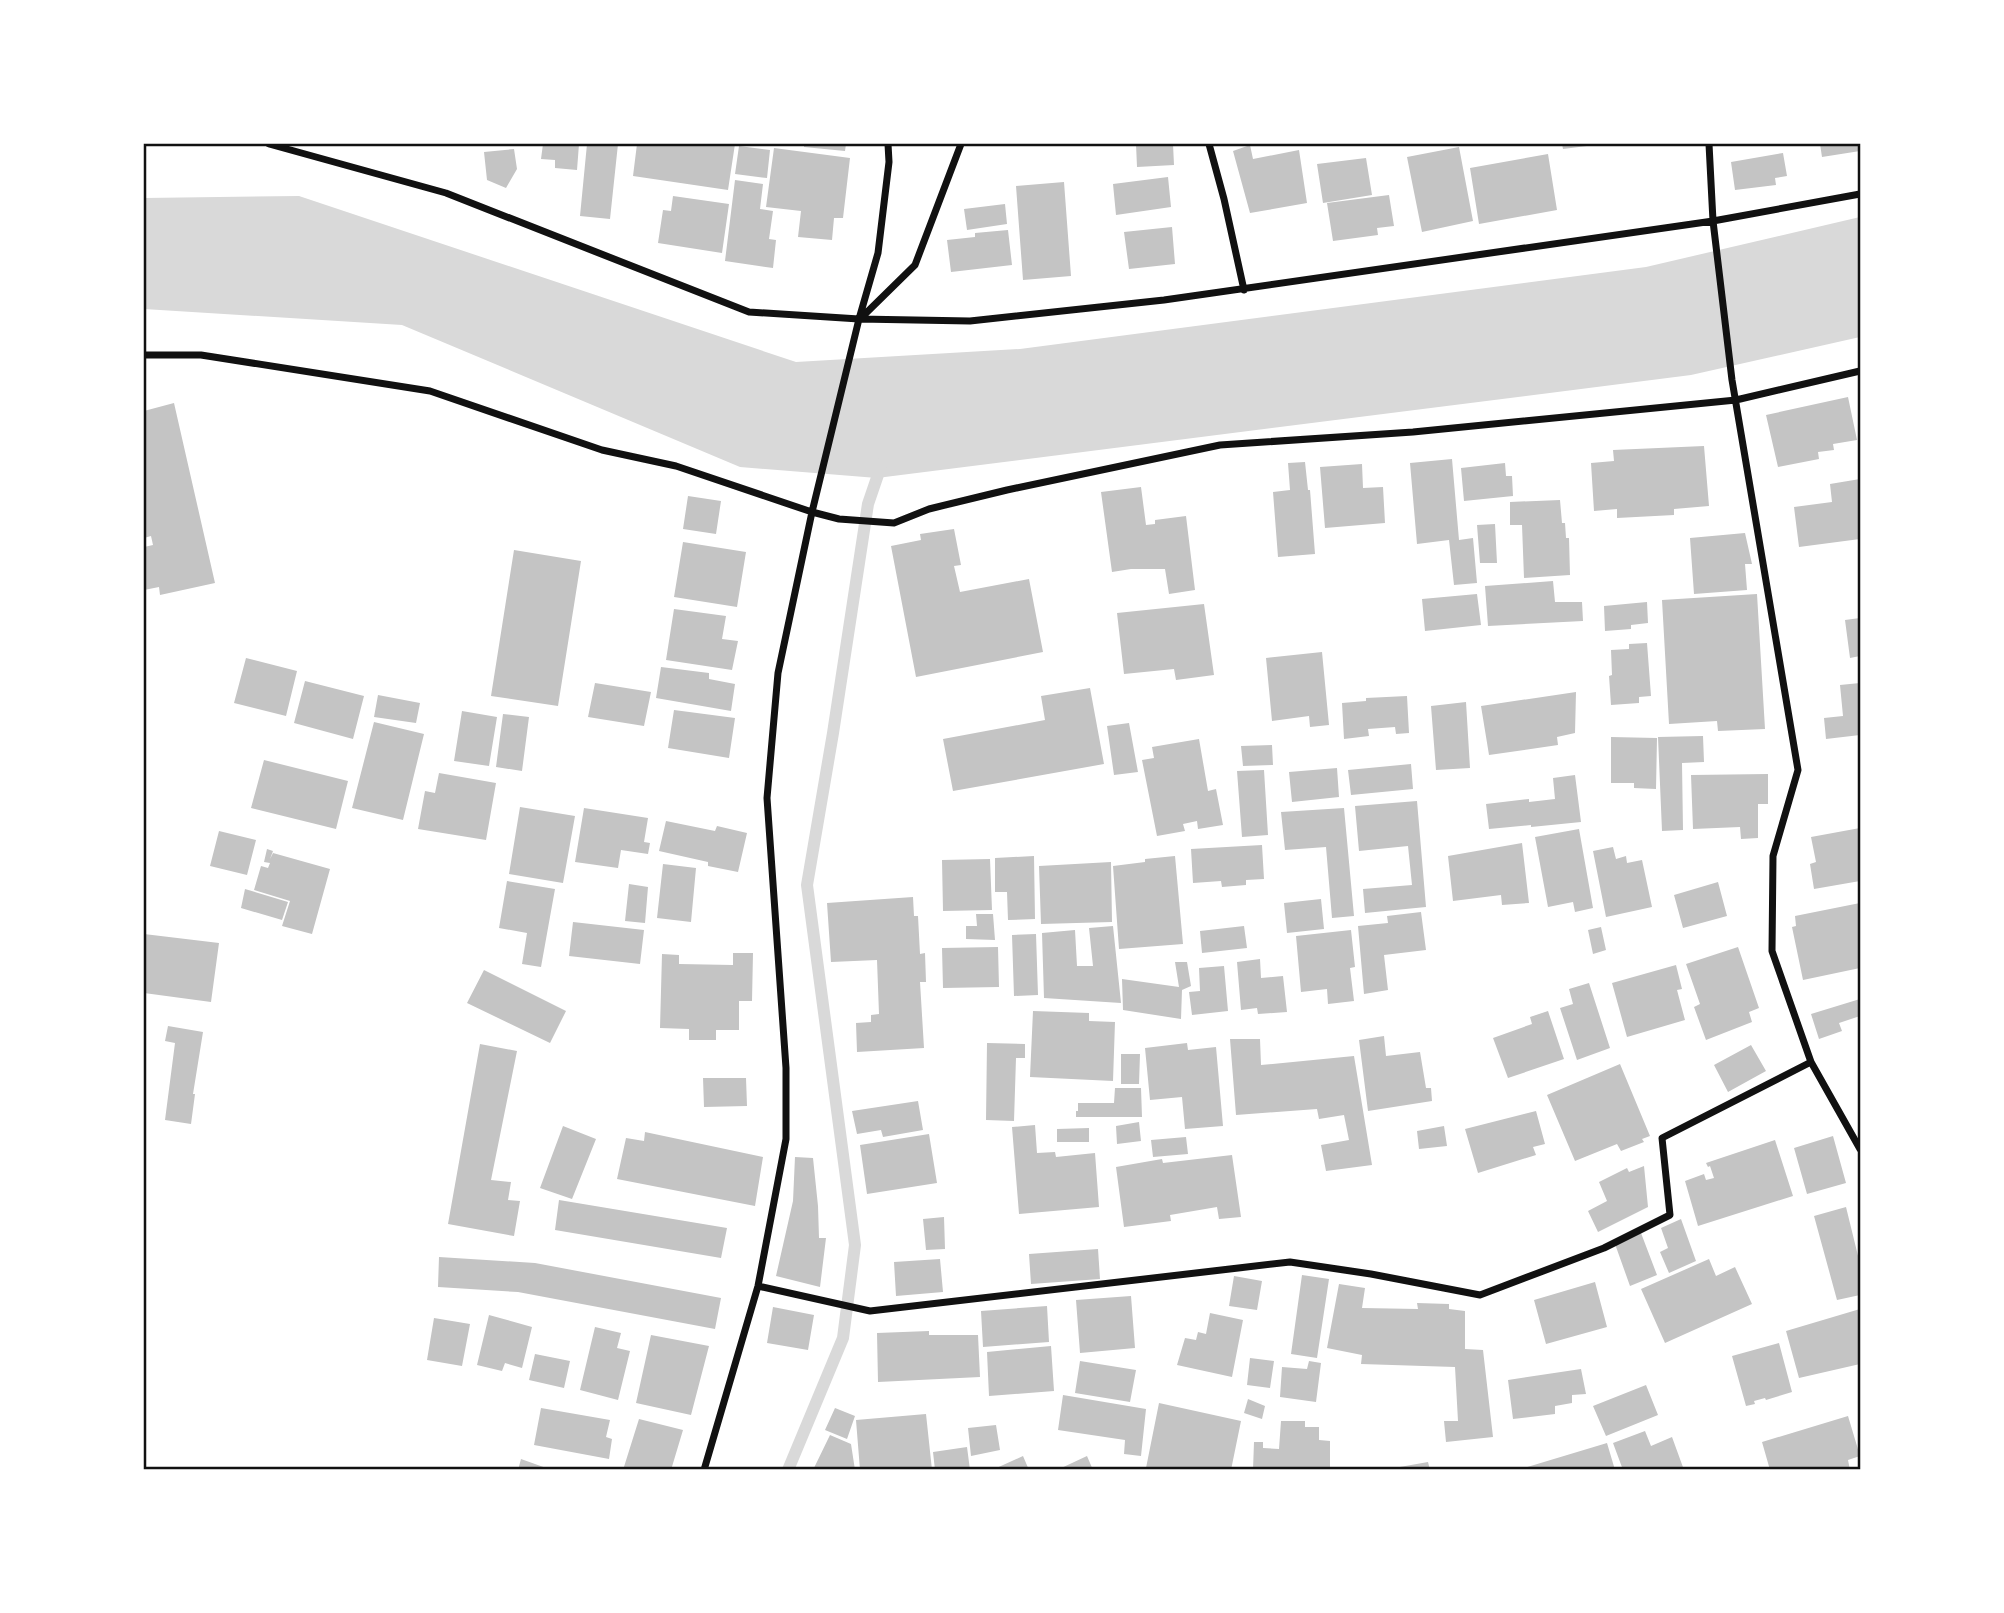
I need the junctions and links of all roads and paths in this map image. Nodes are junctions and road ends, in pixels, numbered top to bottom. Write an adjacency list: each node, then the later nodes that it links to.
1 (269, 144): 9 (street)
2 (888, 144): 9 (street)
3 (961, 144): 9 (street)
4 (1209, 144): 8 (street)
5 (1709, 144): 7 (street)
6 (1860, 194): 7 (street)
7 (1713, 221): 8 (street); 12 (street)
8 (1244, 290): 9 (street)
9 (859, 319): 13 (street)
10 (144, 355): 13 (street)
11 (1860, 371): 12 (street)
12 (1736, 400): 13 (street); 14 (street)
13 (812, 512): 16 (street)
14 (1811, 1062): 15 (street); 16 (street)
15 (1860, 1149)
16 (758, 1286): 17 (street)
17 (705, 1469)

